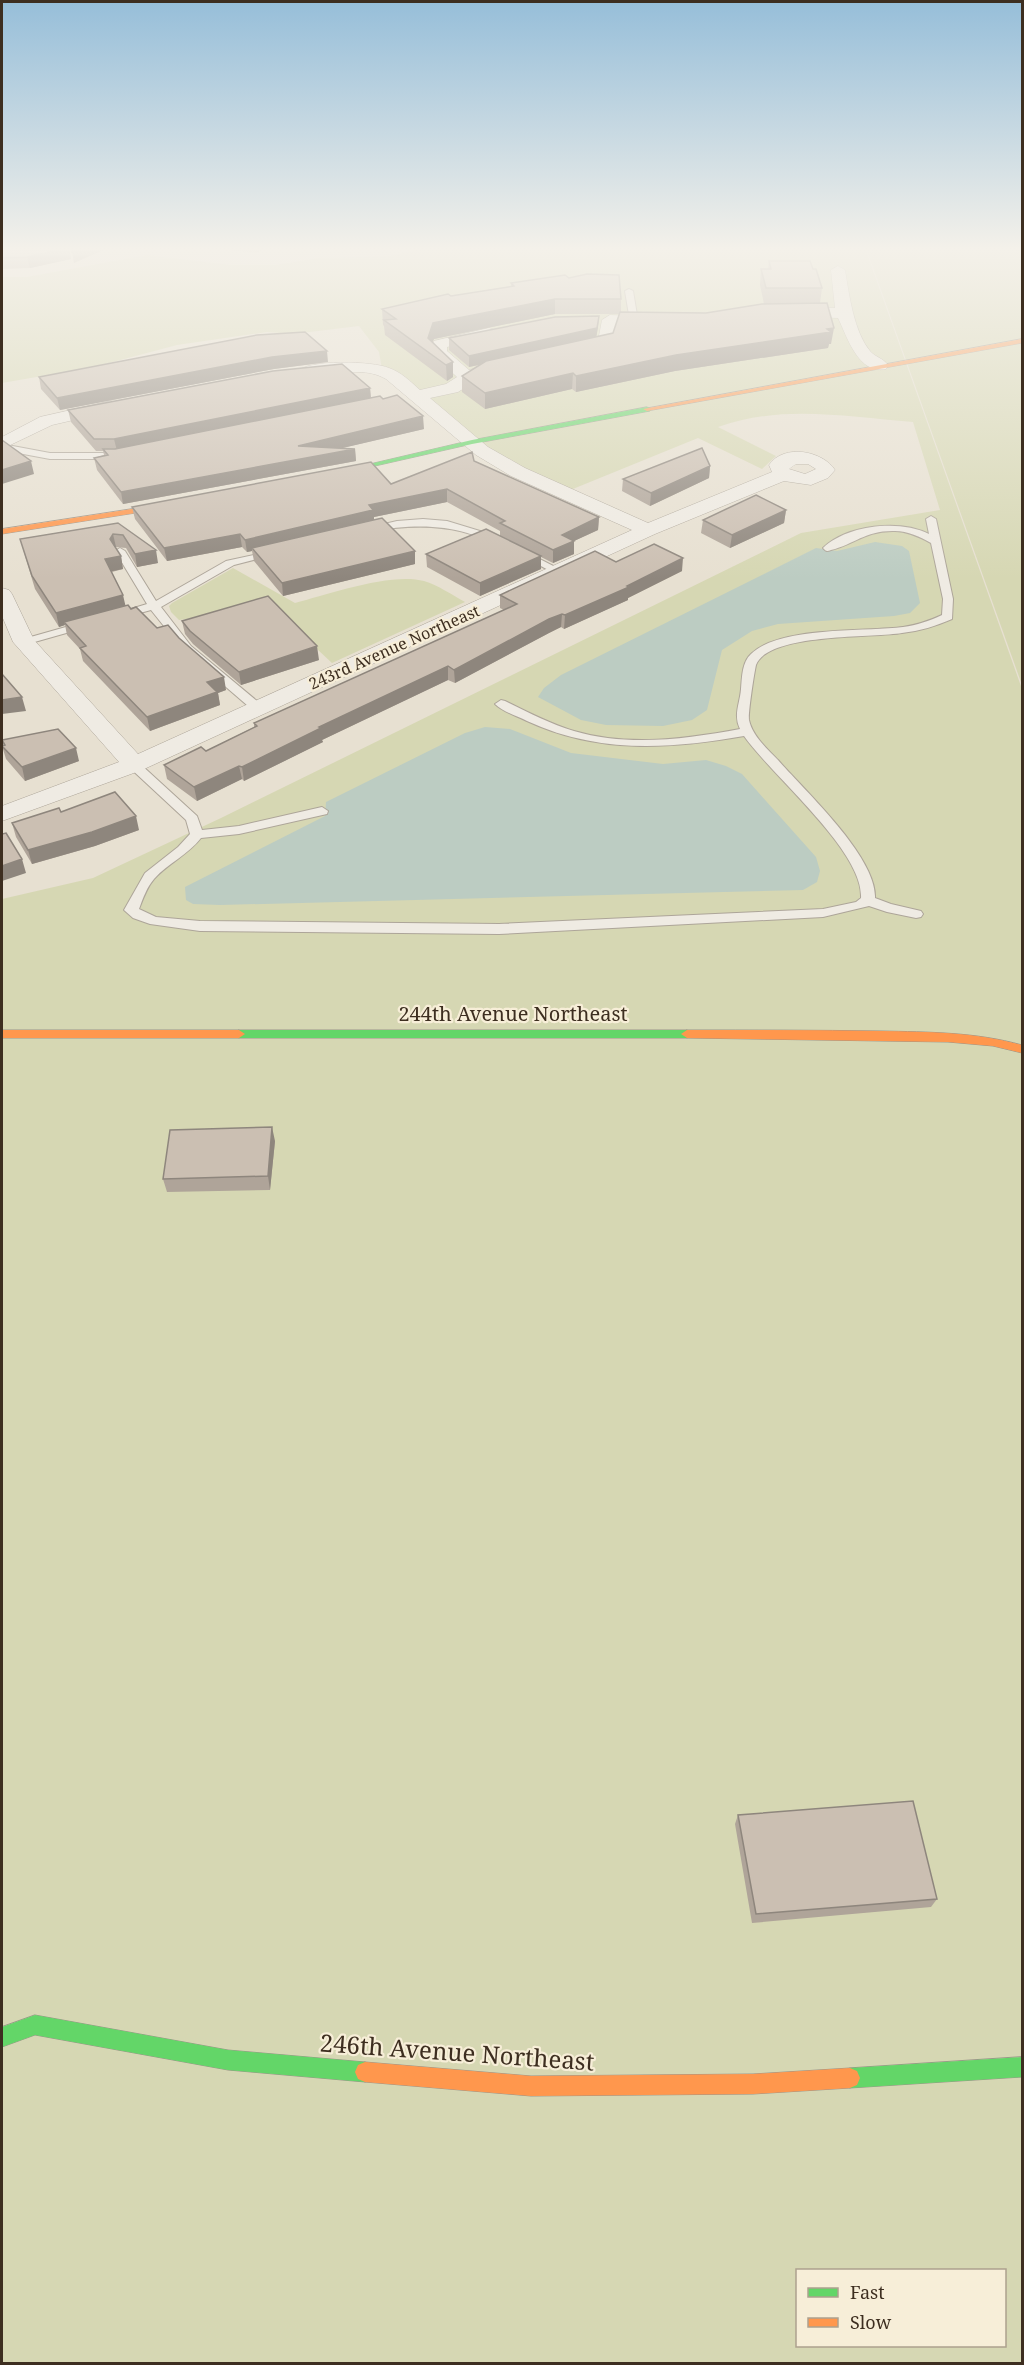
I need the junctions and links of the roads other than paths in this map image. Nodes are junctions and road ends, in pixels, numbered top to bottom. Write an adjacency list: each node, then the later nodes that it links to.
1 (445, 358): 7 (street)
2 (870, 358): 5 (street)
3 (920, 358): 5 (street)
4 (514, 364): 7 (street)
5 (880, 365): 10 (street)
6 (285, 375): 8 (street)
7 (468, 378): 8 (street)
8 (411, 397): 10 (street)
9 (124, 404): 11 (street)
10 (472, 442): 14 (street); 17 (street)
11 (2, 445): 12 (lane)
12 (126, 454)
13 (784, 474): 17 (street, 243rd Avenue Northeast)
14 (312, 478)
15 (189, 502): 19 (street)
16 (931, 519): 20 (lane)
17 (648, 530): 24 (street, 243rd Avenue Northeast)
18 (360, 531): 24 (lane)
19 (2, 532)
20 (936, 542): 21 (lane); 31 (lane)
21 (828, 548)
22 (280, 550): 26 (lane)
23 (120, 551): 26 (lane)
24 (560, 572): 30 (street, 243rd Avenue Northeast)
25 (2, 594): 27 (street)
26 (154, 606): 27 (lane); 30 (lane)
27 (24, 642): 28 (street); 32 (street)
28 (2, 648)
29 (501, 704): 31 (lane)
30 (259, 709): 32 (street, 243rd Avenue Northeast)
31 (749, 731): 36 (lane)
32 (134, 765): 34 (street, 243rd Avenue Northeast); 35 (lane)
33 (322, 811): 35 (lane)
34 (2, 814)
35 (198, 834): 36 (lane)
36 (868, 900): 37 (lane)
37 (916, 914)
38 (2, 1034): 39 (street, 244th Avenue Northeast)
39 (1023, 1048)
40 (2, 2037): 41 (street, 246th Avenue Northeast)
41 (1023, 2067)

